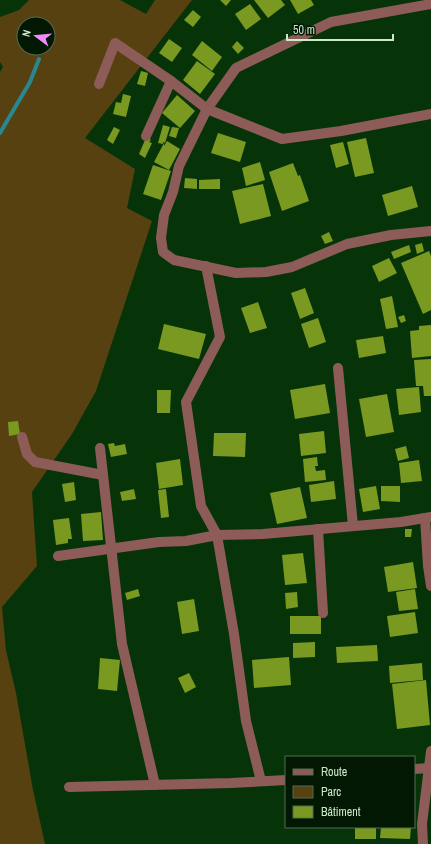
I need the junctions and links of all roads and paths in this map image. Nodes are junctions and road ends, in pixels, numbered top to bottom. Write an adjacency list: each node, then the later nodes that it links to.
1 (431, 4): 4 (street)
2 (171, 81): 3 (street); 4 (street); 6 (street)
3 (99, 84)
4 (207, 109): 5 (street); 8 (street)
5 (431, 114)
6 (146, 136)
7 (431, 231): 8 (street)
8 (206, 266): 16 (street)
9 (338, 368): 14 (street)
10 (22, 437): 12 (street)
11 (100, 448): 12 (street)
12 (103, 475): 17 (street)
13 (428, 518): 14 (street); 19 (street)
14 (353, 526): 15 (street)
15 (318, 529): 16 (street); 20 (street)
16 (217, 535): 17 (street); 25 (street)
17 (111, 548): 18 (street); 26 (street)
18 (58, 556)
19 (431, 586)
20 (323, 613)
21 (431, 751): 22 (street)
22 (430, 768): 23 (street); 28 (street)
23 (415, 769)
24 (285, 780): 25 (street)
25 (261, 782): 26 (street)
26 (155, 785): 27 (street)
27 (69, 787)
28 (423, 844)

